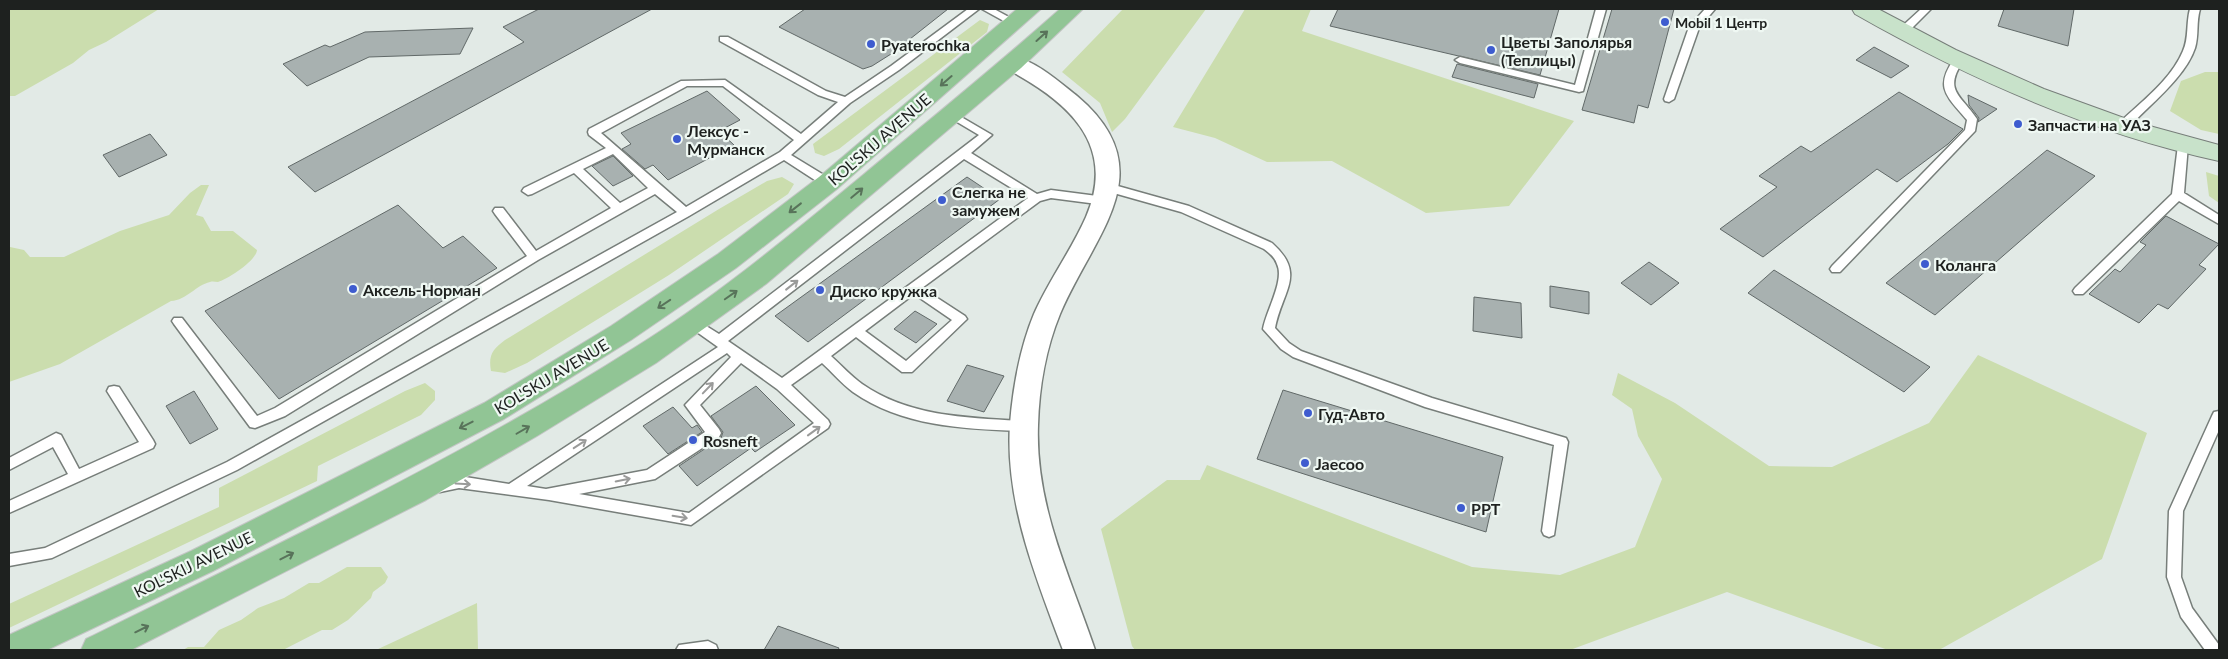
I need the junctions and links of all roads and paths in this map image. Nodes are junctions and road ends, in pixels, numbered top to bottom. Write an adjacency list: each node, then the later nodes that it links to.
1 (974, 9): 17 (lane)
2 (987, 9): 9 (lane)
3 (1072, 9): 15 (main road, KOL'SKIJ AVENUE, one-way to 3)
4 (1601, 9): 13 (lane)
5 (1710, 9): 16 (lane)
6 (1863, 9): 10 (main road)
7 (1926, 9): 10 (lane)
8 (2195, 9): 19 (lane)
9 (1022, 16): 12 (main road, KOL'SKIJ AVENUE)
10 (1902, 32): 14 (main road)
11 (724, 39): 17 (lane)
12 (983, 50): 15 (main road); 27 (main road, KOL'SKIJ AVENUE, one-way to 27)
13 (1460, 60)
14 (1958, 61): 19 (main road); 38 (lane)
15 (1013, 63): 18 (main road, KOL'SKIJ AVENUE); 30 (street)
16 (1668, 99)
17 (846, 101): 20 (lane)
18 (951, 114): 23 (lane); 42 (main road, KOL'SKIJ AVENUE, one-way to 18)
19 (2123, 126): 21 (main road)
20 (801, 140): 22 (lane); 25 (lane)
21 (2183, 144): 24 (main road); 31 (lane)
22 (614, 149): 26 (lane); 28 (lane)
23 (963, 153): 32 (lane); 44 (lane, one-way to 23)
24 (2219, 153)
25 (784, 154): 27 (lane); 35 (lane)
26 (575, 167): 29 (lane); 33 (lane)
27 (828, 183): 59 (main road, KOL'SKIJ AVENUE, one-way to 59)
28 (656, 189): 33 (lane); 35 (lane)
29 (528, 191)
30 (1106, 194): 32 (lane); 50 (street); 57 (lane)
31 (2178, 195): 36 (lane); 40 (lane)
32 (1036, 198): 39 (lane)
33 (619, 210): 37 (lane)
34 (499, 212): 37 (lane)
35 (685, 213): 58 (lane)
36 (2219, 220)
37 (534, 257): 41 (lane)
38 (1836, 269)
39 (914, 288): 43 (lane); 43 (lane)
40 (2079, 291)
41 (178, 321)
42 (691, 322): 44 (lane); 54 (main road, KOL'SKIJ AVENUE, one-way to 42)
43 (856, 331): 45 (lane)
44 (723, 344): 46 (lane); 53 (lane, one-way to 44)
45 (822, 355): 47 (lane); 50 (lane)
46 (740, 356): 47 (lane); 55 (lane, one-way to 46)
47 (782, 386): 55 (lane, one-way to 47)
48 (114, 390): 52 (lane)
49 (2219, 416): 64 (lane)
50 (1024, 426): 63 (street)
51 (9, 464): 52 (lane)
52 (76, 477): 56 (lane)
53 (510, 490): 54 (lane, one-way to 53); 55 (lane)
54 (415, 491): 60 (main road, KOL'SKIJ AVENUE, one-way to 54)
55 (546, 495)
56 (9, 507)
57 (1549, 531)
58 (9, 560)
59 (12, 650)
60 (98, 650)
61 (684, 650): 62 (lane)
62 (711, 650)
63 (1079, 650)
64 (2214, 650)

